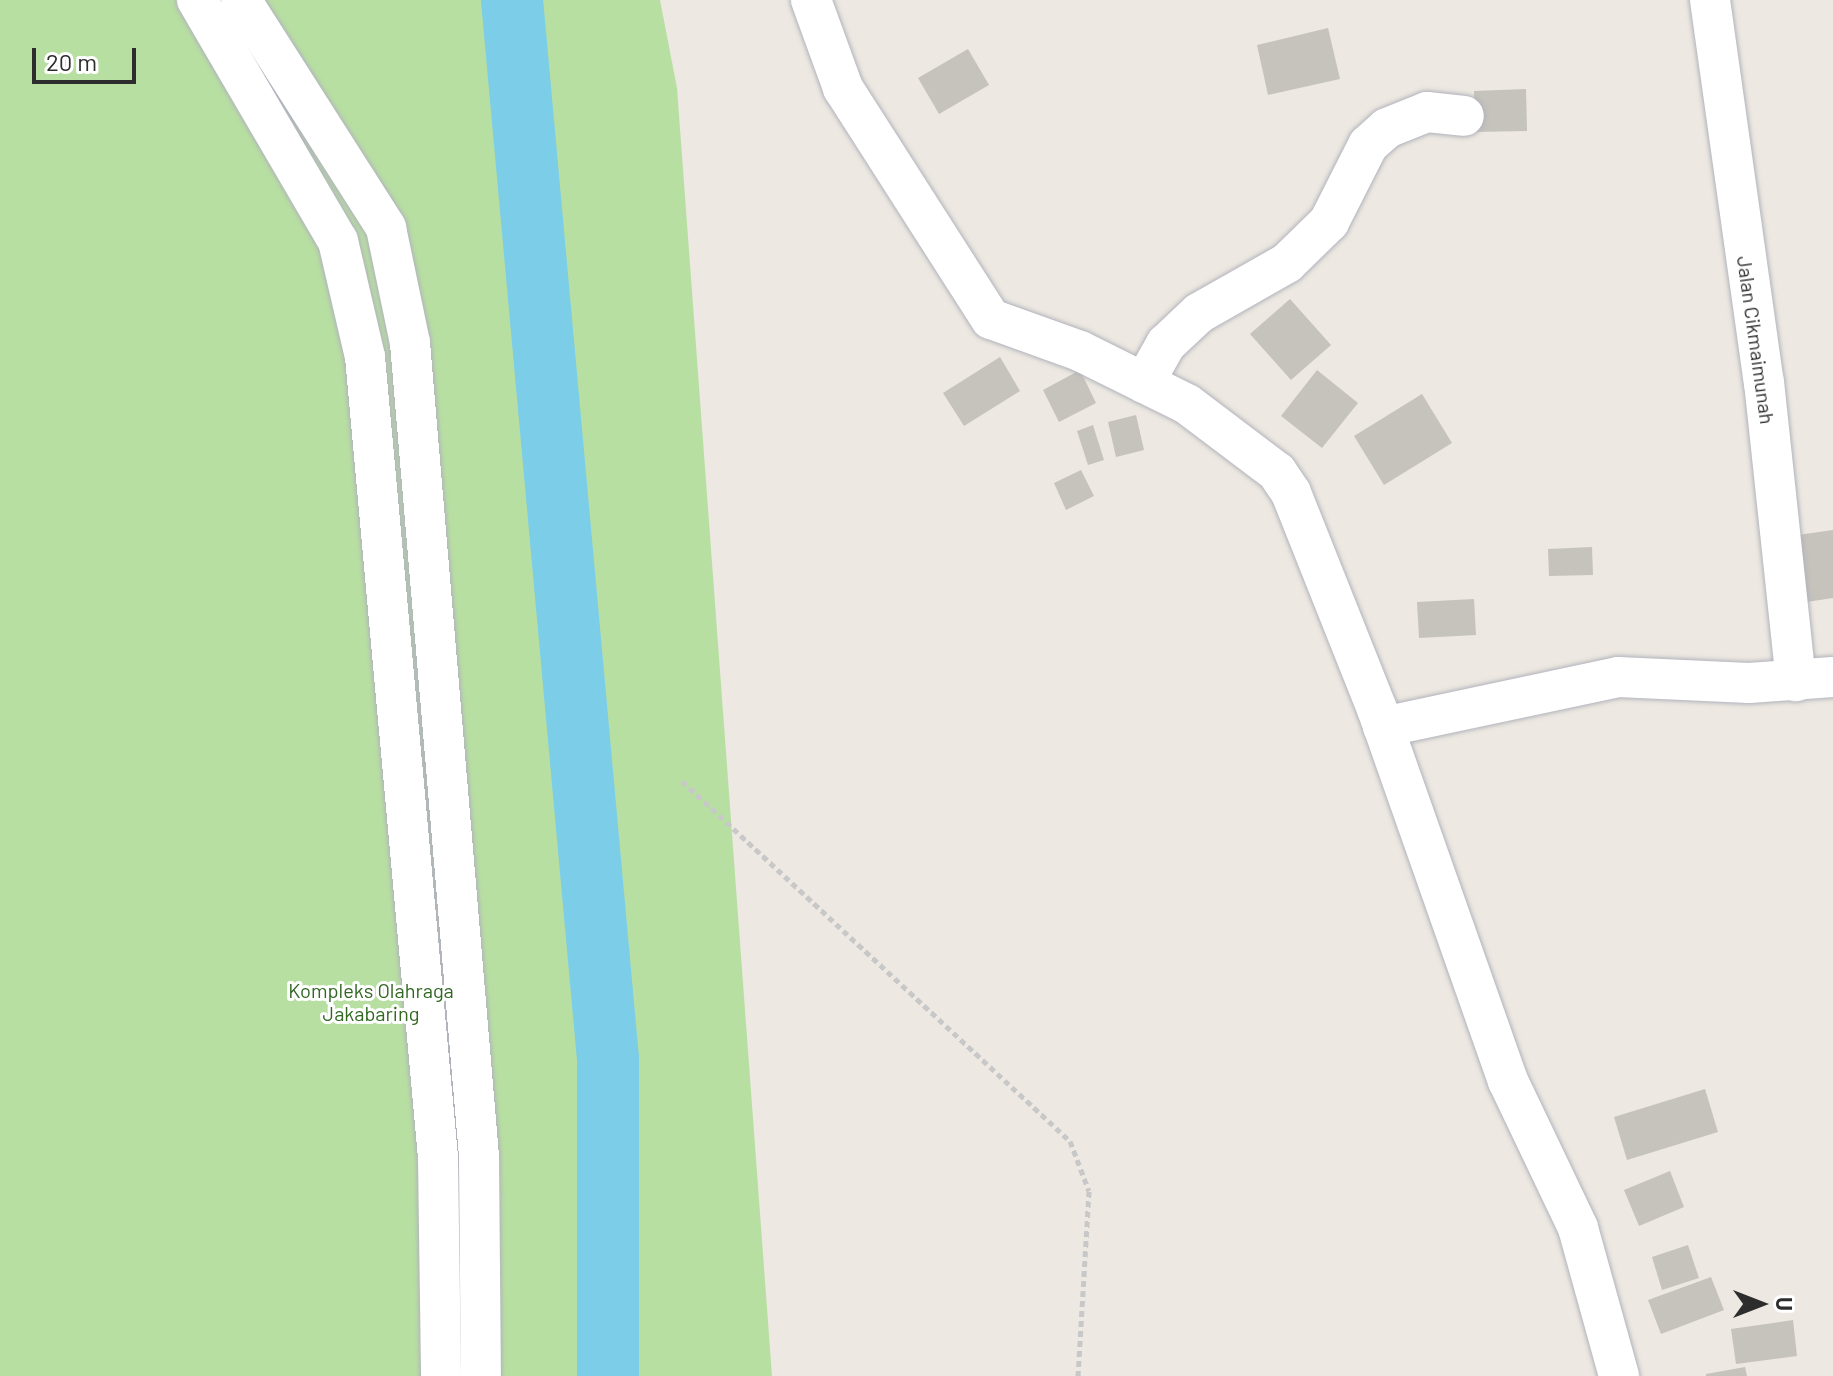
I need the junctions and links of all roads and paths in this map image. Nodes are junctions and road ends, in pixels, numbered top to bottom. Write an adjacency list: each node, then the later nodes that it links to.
1 (197, 0): 10 (street)
2 (241, 0): 11 (street)
3 (811, 0): 6 (street)
4 (1710, 0): 7 (street, Jalan Cikmaimunah)
5 (1464, 116): 6 (street)
6 (1144, 383): 8 (street)
7 (1814, 679): 8 (street)
8 (1383, 727): 13 (street)
9 (682, 781): 12 (path)
10 (441, 1376)
11 (481, 1376)
12 (1078, 1376)
13 (1619, 1376)

